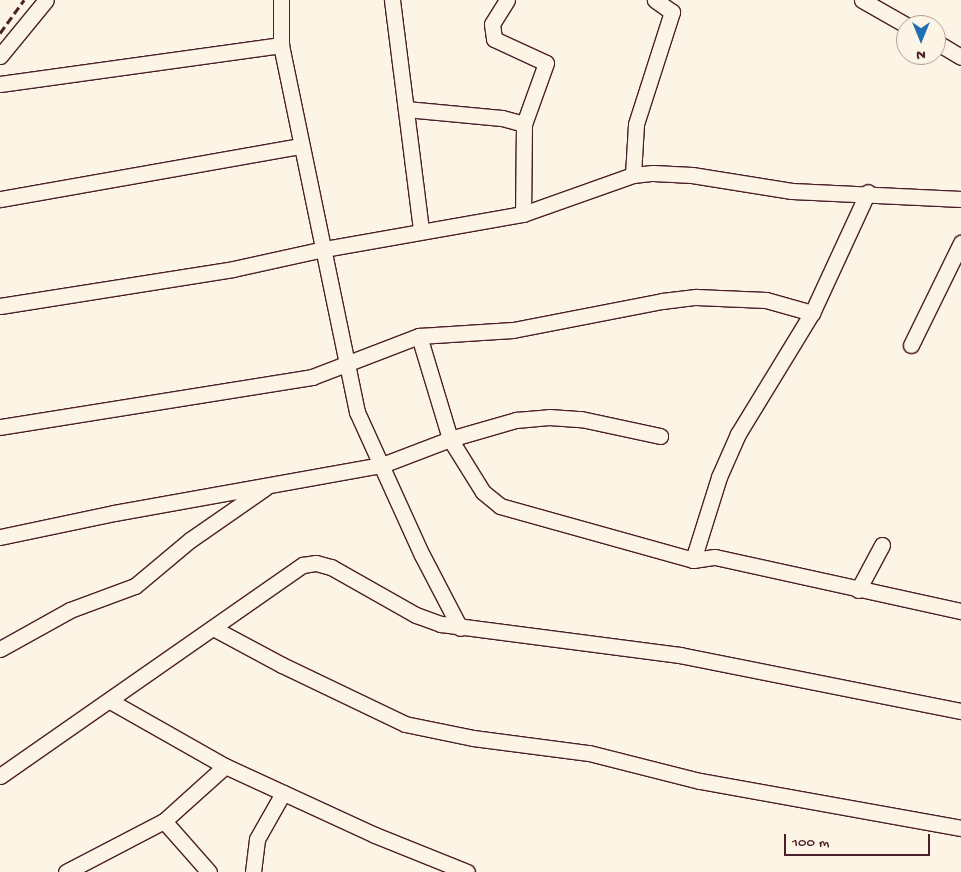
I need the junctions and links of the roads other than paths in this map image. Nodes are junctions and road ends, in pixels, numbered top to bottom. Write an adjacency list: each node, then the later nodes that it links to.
1 (46, 0): 10 (street)
2 (281, 0): 8 (street)
3 (392, 0): 13 (street)
4 (506, 0): 14 (street)
5 (655, 0): 16 (street)
6 (862, 0): 7 (street)
7 (896, 19)
8 (281, 45): 12 (street); 15 (street)
9 (946, 48): 11 (street)
10 (0, 56)
11 (961, 57)
12 (0, 84)
13 (406, 110): 14 (street); 21 (street)
14 (524, 124): 20 (street)
15 (300, 146): 18 (street); 23 (street)
16 (633, 175): 17 (street); 20 (street)
17 (868, 192): 19 (street); 25 (street)
18 (0, 199)
19 (961, 199)
20 (523, 214): 21 (street)
21 (422, 231): 23 (street)
22 (961, 243): 27 (street)
23 (324, 249): 24 (street); 28 (street)
24 (0, 306)
25 (812, 313): 26 (street); 36 (street)
26 (419, 336): 28 (street); 31 (street)
27 (911, 345)
28 (348, 362): 29 (street); 32 (street)
29 (0, 427)
30 (660, 436): 31 (street)
31 (450, 439): 32 (street); 36 (street)
32 (382, 465): 33 (street); 40 (street)
33 (266, 487): 34 (street); 41 (street)
34 (0, 537)
35 (882, 546): 37 (street)
36 (693, 560): 37 (street)
37 (858, 590): 38 (street)
38 (961, 611)
39 (213, 628): 40 (street); 42 (street); 48 (street)
40 (460, 628): 43 (street)
41 (0, 649)
42 (110, 701): 44 (street); 45 (street)
43 (961, 711)
44 (225, 766): 46 (street); 47 (street)
45 (0, 776)
46 (283, 793): 51 (street); 52 (street)
47 (164, 821): 49 (street); 50 (street)
48 (961, 828)
49 (66, 872)
50 (210, 872)
51 (253, 872)
52 (467, 872)

